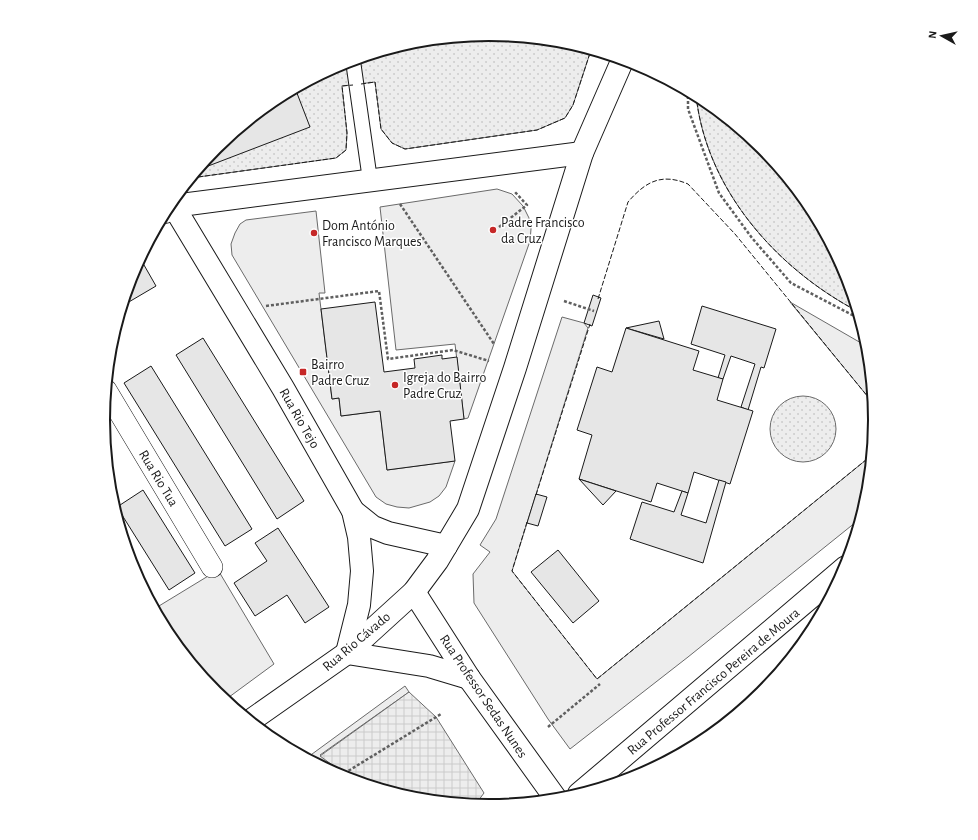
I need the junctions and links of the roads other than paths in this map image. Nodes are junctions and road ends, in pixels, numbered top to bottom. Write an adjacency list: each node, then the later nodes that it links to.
1 (621, 65): 3 (street, Rua Rio Cávado)
2 (354, 66): 4 (lane)
3 (582, 153): 4 (street); 9 (street, Rua Rio Cávado)
4 (376, 179): 5 (street)
5 (177, 205)
6 (173, 211): 8 (street, Rua Rio Tejo)
7 (111, 398): 10 (street, Rua Rio Tua)
8 (353, 511): 9 (street); 13 (street, Rua Rio Tejo)
9 (446, 546): 12 (street, Rua Rio Cávado)
10 (212, 566)
11 (834, 578): 16 (street, Rua Professor Francisco Pereira de Moura)
12 (414, 592): 13 (street, Rua Rio Cávado); 14 (street, Rua Professor Sedas Nunes)
13 (347, 653): 14 (street); 15 (street, Rua Rio Cávado)
14 (469, 678): 17 (street, Rua Professor Sedas Nunes)
15 (254, 718)
16 (589, 785)
17 (552, 794)

